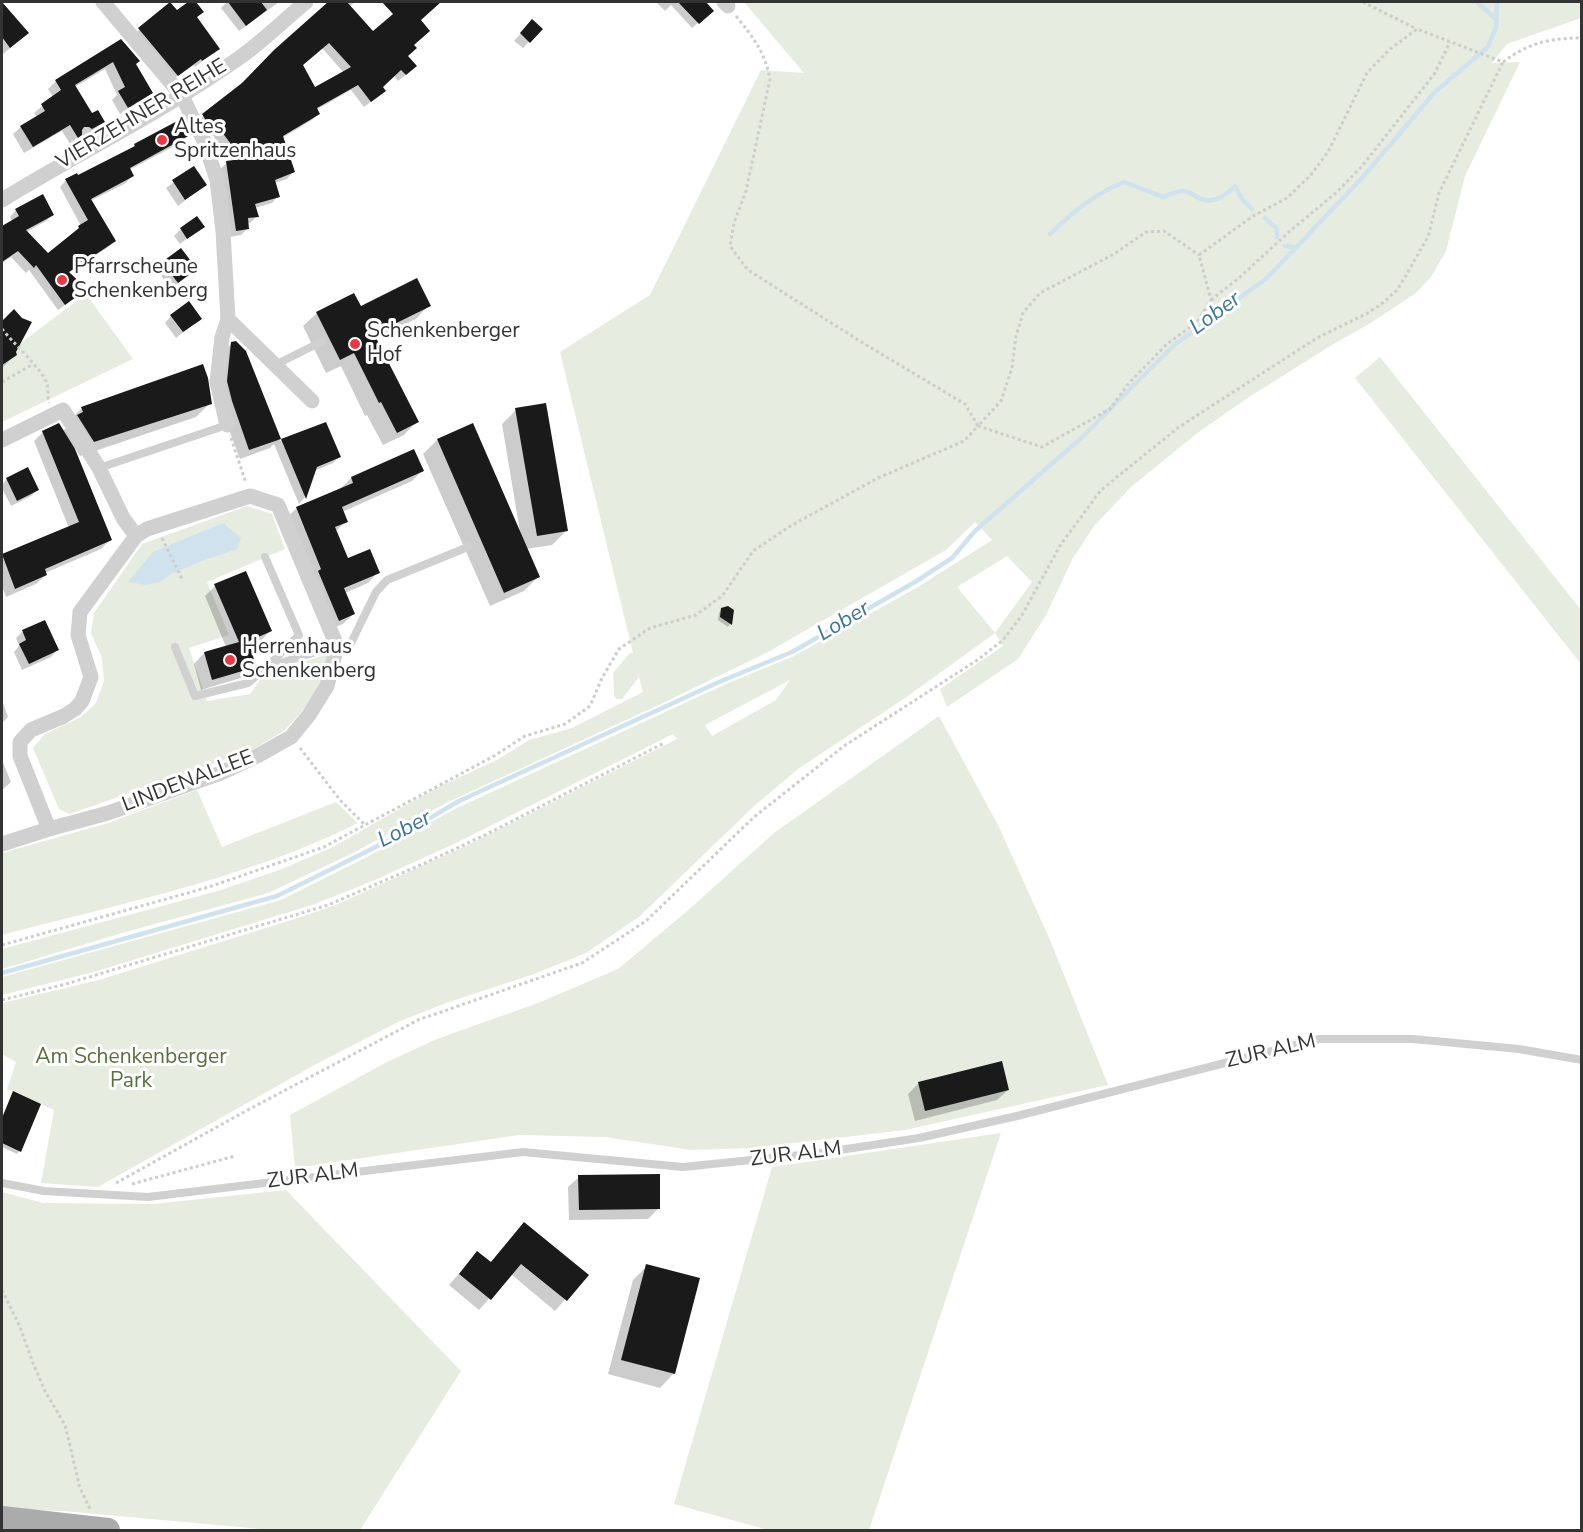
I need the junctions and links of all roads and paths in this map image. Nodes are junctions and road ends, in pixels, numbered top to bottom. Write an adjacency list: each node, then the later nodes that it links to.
1 (103, 2): 9 (street)
2 (306, 2): 9 (street, VIERZEHNER REIHE)
3 (1364, 2): 5 (path)
4 (726, 4): 22 (path)
5 (1417, 29): 7 (path); 11 (path)
6 (1581, 40): 8 (path)
7 (1450, 42): 8 (path); 12 (path)
8 (1503, 62): 45 (path)
9 (182, 96): 10 (street, VIERZEHNER REIHE); 13 (street)
10 (2, 200)
11 (1199, 255): 12 (path); 22 (path)
12 (1211, 300): 22 (path)
13 (228, 319): 17 (street); 21 (street)
14 (2, 329): 16 (path)
15 (321, 342): 17 (lane)
16 (33, 364): 18 (path); 19 (path)
17 (275, 365): 20 (street)
18 (2, 382)
19 (48, 400)
20 (312, 401)
21 (227, 425): 24 (lane); 25 (path)
22 (978, 426): 36 (path)
23 (2, 440): 24 (street)
24 (99, 468): 26 (street)
25 (250, 496): 26 (street); 32 (street)
26 (136, 536): 37 (street)
27 (163, 541): 30 (path)
28 (468, 547): 32 (lane)
29 (265, 557): 33 (lane)
30 (183, 581)
31 (175, 647): 33 (lane)
32 (336, 651): 33 (lane); 34 (street, LINDENALLEE)
33 (267, 667)
34 (291, 737): 36 (path); 37 (street, LINDENALLEE)
35 (664, 743): 40 (path)
36 (364, 824): 39 (path)
37 (49, 829): 38 (street, LINDENALLEE)
38 (2, 844)
39 (2, 945)
40 (2, 1000)
41 (1581, 1060): 45 (lane, ZUR ALM)
42 (235, 1156): 44 (path)
43 (2, 1183): 45 (lane, ZUR ALM)
44 (130, 1185)
45 (99, 1193)
46 (2, 1290): 48 (path)
47 (2, 1518): 48 (main road)
48 (98, 1530): 49 (main road)
49 (108, 1530)

